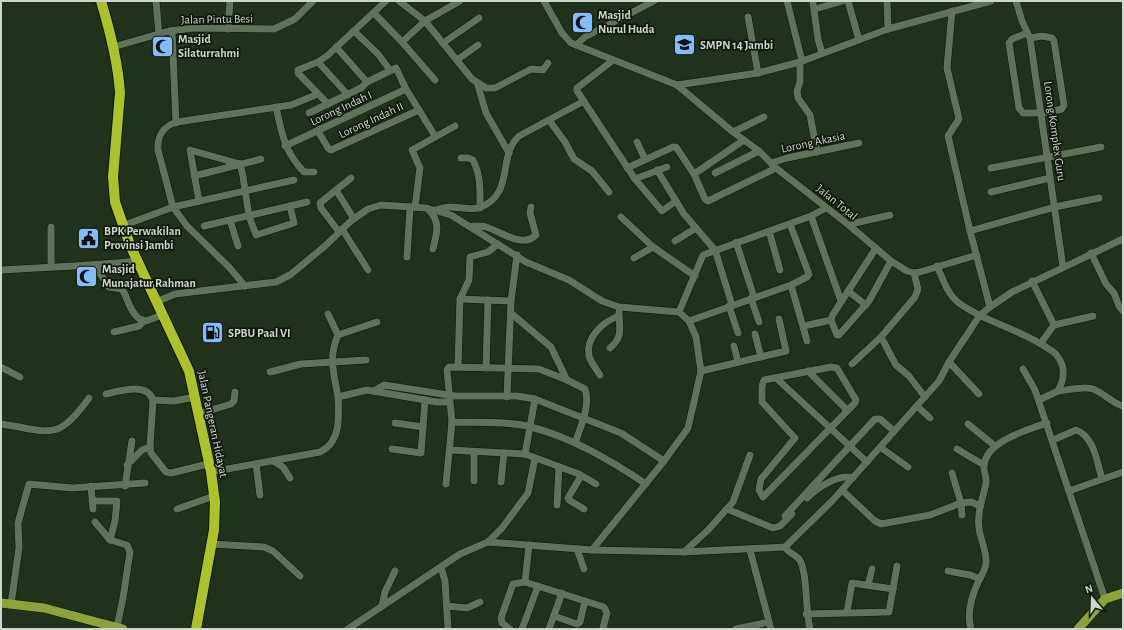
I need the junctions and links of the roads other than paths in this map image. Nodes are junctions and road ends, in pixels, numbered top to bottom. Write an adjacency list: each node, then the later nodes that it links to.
1 (101, 1): 32 (highway, Jalan Pangeran Hidayat)
2 (156, 1): 25 (street)
3 (230, 1): 21 (street)
4 (312, 1): 21 (street, Jalan Pintu Besi)
5 (386, 1): 17 (street)
6 (399, 1): 20 (street)
7 (460, 1): 20 (street)
8 (544, 1): 31 (street)
9 (654, 1): 31 (street)
10 (787, 1): 38 (street)
11 (843, 1): 34 (street)
12 (848, 1): 27 (street)
13 (887, 1): 22 (street)
14 (991, 1): 16 (street)
15 (1016, 1): 26 (street, Lorong Komplex Guru)
16 (952, 11): 22 (street); 120 (street)
17 (374, 13): 24 (street); 28 (street)
18 (748, 17): 41 (street)
19 (479, 18): 29 (street)
20 (425, 21): 28 (street); 29 (street)
21 (228, 29): 23 (street, Jalan Pintu Besi)
22 (888, 29): 27 (street)
23 (172, 31): 25 (street, Jalan Pintu Besi); 57 (street)
24 (354, 31): 33 (street); 40 (street)
25 (159, 35): 32 (street, Jalan Pintu Besi)
26 (1029, 35): 53 (street, Lorong Komplex Guru); 53 (street); 53 (street)
27 (859, 40): 34 (street)
28 (402, 42): 42 (street)
29 (443, 43): 35 (street)
30 (478, 45): 35 (street)
31 (576, 45): 36 (street)
32 (113, 47): 113 (highway, Jalan Pangeran Hidayat)
33 (336, 47): 37 (street); 43 (street)
34 (822, 53): 38 (street)
35 (457, 60): 44 (street)
36 (612, 61): 45 (street); 49 (street)
37 (318, 62): 47 (street); 48 (street)
38 (801, 62): 41 (street); 68 (street)
39 (548, 63): 44 (street)
40 (390, 70): 43 (street); 46 (street)
41 (758, 73): 45 (street)
42 (435, 80)
43 (367, 82): 48 (street)
44 (477, 82): 69 (street)
45 (678, 85): 60 (street, Jalan Total)
46 (406, 89): 52 (street); 59 (street, Lorong Indah I)
47 (318, 94): 50 (street); 51 (street)
48 (348, 95): 50 (street)
49 (584, 101): 56 (street); 77 (street)
50 (328, 104): 54 (street)
51 (276, 106): 57 (street); 65 (street)
52 (419, 110): 59 (street, Lorong Indah II); 61 (street)
53 (1042, 112): 71 (street, Lorong Komplex Guru)
54 (309, 113)
55 (764, 117): 60 (street)
56 (549, 120): 69 (street); 90 (street)
57 (176, 122): 97 (street)
58 (455, 126): 61 (street)
59 (318, 131): 65 (street, Lorong Indah I)
60 (733, 132): 62 (street, Jalan Total)
61 (435, 136): 98 (street)
62 (744, 140): 67 (street, Jalan Total); 82 (street)
63 (636, 142): 73 (street)
64 (859, 143): 68 (street, Lorong Akasia)
65 (285, 146): 80 (street)
66 (1101, 147): 71 (street)
67 (760, 151): 75 (street, Jalan Total); 81 (street)
68 (817, 152): 75 (street, Lorong Akasia)
69 (509, 153): 102 (street)
70 (461, 158): 102 (street)
71 (1048, 158): 78 (street); 85 (street, Lorong Komplex Guru)
72 (261, 159): 74 (street)
73 (645, 159): 77 (street); 82 (street)
74 (240, 164): 83 (street); 83 (street); 88 (street)
75 (773, 165): 82 (street, Lorong Akasia); 103 (street, Jalan Total)
76 (667, 167): 79 (street)
77 (627, 168): 86 (street)
78 (990, 168)
79 (656, 170): 86 (street); 94 (street)
80 (314, 172)
81 (715, 173)
82 (694, 174)
83 (194, 176): 93 (street)
84 (351, 178): 89 (street)
85 (1050, 178): 91 (street); 100 (street, Lorong Komplex Guru)
86 (635, 179): 94 (street)
87 (294, 180): 88 (street)
88 (245, 190): 93 (street); 106 (street)
89 (336, 190): 109 (street); 118 (street)
90 (609, 192)
91 (991, 192)
92 (1099, 198): 100 (street)
93 (199, 201): 97 (street)
94 (676, 201): 117 (street)
95 (307, 202): 96 (street)
96 (290, 206): 106 (street); 106 (street)
97 (174, 207): 113 (street); 148 (street)
98 (412, 207): 101 (street); 109 (street); 133 (street)
99 (531, 207): 112 (street)
100 (1055, 207): 120 (street); 140 (street, Lorong Komplex Guru)
101 (426, 208): 104 (street); 128 (street)
102 (480, 208): 104 (street)
103 (826, 208): 107 (street); 115 (street, Jalan Total)
104 (434, 210): 112 (street)
105 (890, 215): 115 (street)
106 (249, 216): 110 (street)
107 (811, 216): 111 (street); 154 (street)
108 (621, 217): 126 (street)
109 (354, 219): 118 (street)
110 (230, 220): 114 (street); 125 (street)
111 (790, 224): 119 (street); 147 (street)
112 (469, 225): 124 (street)
113 (122, 226): 135 (highway, Jalan Pangeran Hidayat)
114 (204, 226)
115 (850, 226): 127 (street, Jalan Total)
116 (51, 228): 137 (street)
117 (696, 228): 122 (street); 129 (street)
118 (341, 231): 142 (street); 148 (street)
119 (769, 231): 123 (street); 143 (street)
120 (970, 231): 131 (street)
121 (1123, 239): 130 (street)
122 (675, 241)
123 (736, 242): 129 (street); 150 (street)
124 (498, 244): 132 (street); 151 (street)
125 (238, 246)
126 (653, 247): 134 (street); 145 (street)
127 (876, 248): 136 (street, Jalan Total); 149 (street)
128 (433, 249)
129 (715, 250): 145 (street); 156 (street)
130 (1091, 253): 140 (street); 160 (street)
131 (977, 255): 139 (street); 159 (street)
132 (517, 256): 153 (street); 158 (street)
133 (407, 257)
134 (634, 258)
135 (137, 260): 138 (street); 155 (highway, Jalan Pangeran Hidayat)
136 (892, 261): 144 (street, Jalan Total); 157 (street)
137 (51, 266): 138 (street); 141 (street)
138 (95, 266): 169 (street)
139 (938, 266): 144 (street); 165 (street)
140 (1064, 267): 146 (street)
141 (1, 270)
142 (368, 270)
143 (780, 270)
144 (914, 273): 180 (street)
145 (695, 276): 161 (street)
146 (1032, 281): 159 (street); 174 (street)
147 (791, 284): 150 (street); 175 (street)
148 (245, 286): 155 (street)
149 (848, 291): 154 (street); 157 (street)
150 (752, 298): 156 (street); 173 (street)
151 (460, 299): 152 (street); 192 (street)
152 (488, 300): 153 (street); 193 (street)
153 (511, 301): 163 (street)
154 (841, 301): 170 (street)
155 (156, 302): 164 (highway, Jalan Pangeran Hidayat)
156 (731, 305): 171 (street); 177 (street)
157 (866, 305): 170 (street)
158 (619, 307): 161 (street); 166 (street)
159 (990, 307): 165 (street)
160 (1123, 311)
161 (679, 312): 171 (street)
162 (328, 314): 179 (street)
163 (512, 314): 194 (street); 202 (street)
164 (162, 315): 169 (street); 208 (highway, Jalan Pangeran Hidayat)
165 (980, 315): 182 (street); 189 (street)
166 (619, 316): 184 (street); 199 (street)
167 (1093, 316): 174 (street)
168 (779, 319): 185 (street)
169 (142, 320): 176 (street)
170 (830, 320): 175 (street)
171 (689, 321): 196 (street)
172 (377, 322): 179 (street)
173 (759, 322)
174 (1054, 325): 182 (street)
175 (804, 326): 181 (street)
176 (114, 332)
177 (738, 333)
178 (755, 334): 185 (street)
179 (338, 335): 187 (street)
180 (881, 337): 190 (street); 211 (street)
181 (807, 341)
182 (1041, 343): 204 (street)
183 (734, 346): 188 (street)
184 (610, 348)
185 (760, 357): 188 (street)
186 (366, 360): 187 (street)
187 (332, 362): 198 (street); 209 (street)
188 (738, 362): 196 (street)
189 (949, 362): 207 (street); 211 (street)
190 (852, 364)
191 (1, 367): 200 (street)
192 (458, 367): 193 (street); 213 (street)
193 (486, 368): 194 (street)
194 (510, 369): 202 (street); 210 (street)
195 (1023, 369): 217 (street)
196 (701, 371): 249 (street)
197 (808, 371): 201 (street); 220 (street); 220 (street)
198 (270, 372)
199 (600, 376)
200 (20, 377)
201 (776, 378): 231 (street); 231 (street)
202 (567, 380): 222 (street)
203 (374, 391): 209 (street); 213 (street); 216 (street)
204 (1058, 391): 217 (street); 219 (street)
205 (235, 392): 221 (street)
206 (106, 394): 215 (street)
207 (979, 394)
208 (195, 397): 215 (street); 221 (highway, Jalan Pangeran Hidayat)
209 (338, 397): 248 (street)
210 (507, 397): 213 (street); 214 (street)
211 (925, 397): 218 (street)
212 (89, 398): 227 (street)
213 (449, 398): 216 (street); 224 (street)
214 (534, 399): 222 (street); 229 (street)
215 (153, 400): 237 (street)
216 (425, 400): 230 (street)
217 (1039, 400): 225 (street)
218 (917, 406): 223 (street); 232 (street)
219 (1123, 406)
220 (847, 410): 231 (street)
221 (198, 414): 256 (highway, Jalan Pangeran Hidayat)
222 (583, 418): 235 (street); 249 (street)
223 (930, 418)
224 (452, 422): 229 (street); 242 (street)
225 (1047, 422): 233 (street); 236 (street)
226 (396, 423): 230 (street)
227 (1, 424)
228 (968, 424): 236 (street)
229 (530, 426): 235 (street); 245 (street)
230 (423, 427): 240 (street)
231 (830, 429): 238 (street)
232 (894, 431): 238 (street); 239 (street)
233 (1053, 440): 262 (street); 272 (street)
234 (132, 441): 252 (street)
235 (575, 443): 268 (street)
236 (995, 446): 253 (street)
237 (150, 447): 252 (street); 256 (street)
238 (850, 447): 250 (street); 284 (street)
239 (880, 447): 250 (street); 255 (street)
240 (392, 449)
241 (957, 449): 253 (street)
242 (450, 450): 243 (street); 266 (street)
243 (474, 452): 244 (street); 263 (street)
244 (504, 453): 245 (street); 264 (street)
245 (525, 454): 247 (street)
246 (750, 455): 282 (street)
247 (535, 458): 254 (street); 287 (street)
248 (273, 461): 251 (street); 260 (street)
249 (664, 461): 268 (street)
250 (866, 462): 261 (street)
251 (256, 464): 256 (street); 273 (street)
252 (127, 465): 270 (street)
253 (984, 465): 278 (street)
254 (559, 467): 259 (street); 277 (street)
255 (908, 467)
256 (209, 468): 274 (highway, Jalan Pangeran Hidayat)
257 (1123, 472): 262 (street)
258 (952, 474): 276 (street)
259 (581, 476): 267 (street); 281 (street)
260 (290, 478)
261 (853, 478): 271 (street); 282 (street)
262 (1102, 479): 272 (street)
263 (474, 481)
264 (501, 482)
265 (145, 483): 270 (street)
266 (446, 484)
267 (596, 484)
268 (646, 484): 292 (street)
269 (91, 486): 270 (street); 275 (street); 313 (street)
270 (125, 486)
271 (842, 490): 276 (street); 290 (street)
272 (1069, 491): 309 (street)
273 (260, 494)
274 (214, 496): 280 (street); 288 (highway, Jalan Pangeran Hidayat)
275 (92, 501): 279 (street); 286 (street)
276 (961, 503): 278 (street); 283 (street)
277 (557, 505)
278 (980, 506): 302 (street)
279 (93, 509)
280 (177, 509)
281 (584, 509)
282 (727, 509): 294 (street)
283 (962, 515)
284 (785, 516)
285 (95, 522): 286 (street)
286 (110, 540): 320 (street)
287 (488, 542): 289 (street); 296 (street)
288 (211, 544): 301 (street); 322 (highway, Jalan Pangeran Hidayat)
289 (529, 545): 291 (street); 303 (street)
290 (785, 547): 293 (street); 317 (street)
291 (577, 549): 292 (street); 298 (street)
292 (592, 550): 294 (street)
293 (750, 550): 294 (street); 319 (street)
294 (684, 552)
295 (897, 566): 306 (street)
296 (440, 567): 314 (street); 315 (street)
297 (872, 569): 304 (street)
298 (584, 570)
299 (395, 571): 314 (street)
300 (948, 571): 302 (street)
301 (300, 576)
302 (980, 579): 330 (street)
303 (525, 582): 305 (street); 325 (street)
304 (869, 583): 306 (street); 316 (street)
305 (538, 586): 307 (street); 326 (street)
306 (893, 589): 316 (street)
307 (562, 593): 310 (street); 318 (street)
308 (1123, 593): 309 (main road)
309 (1105, 599): 331 (main road)
310 (585, 601): 318 (street); 321 (street)
311 (480, 602): 315 (street)
312 (1, 603): 313 (main road)
313 (11, 604): 320 (main road)
314 (382, 606): 323 (street)
315 (447, 606): 324 (street)
316 (848, 610): 317 (street)
317 (806, 614): 329 (street)
318 (554, 616): 327 (street)
319 (770, 625): 328 (street)
320 (120, 628)
321 (603, 628)
322 (196, 629)
323 (348, 629)
324 (448, 629)
325 (510, 629)
326 (522, 629)
327 (549, 629)
328 (736, 629)
329 (810, 629)
330 (971, 629)
331 (1078, 629)

